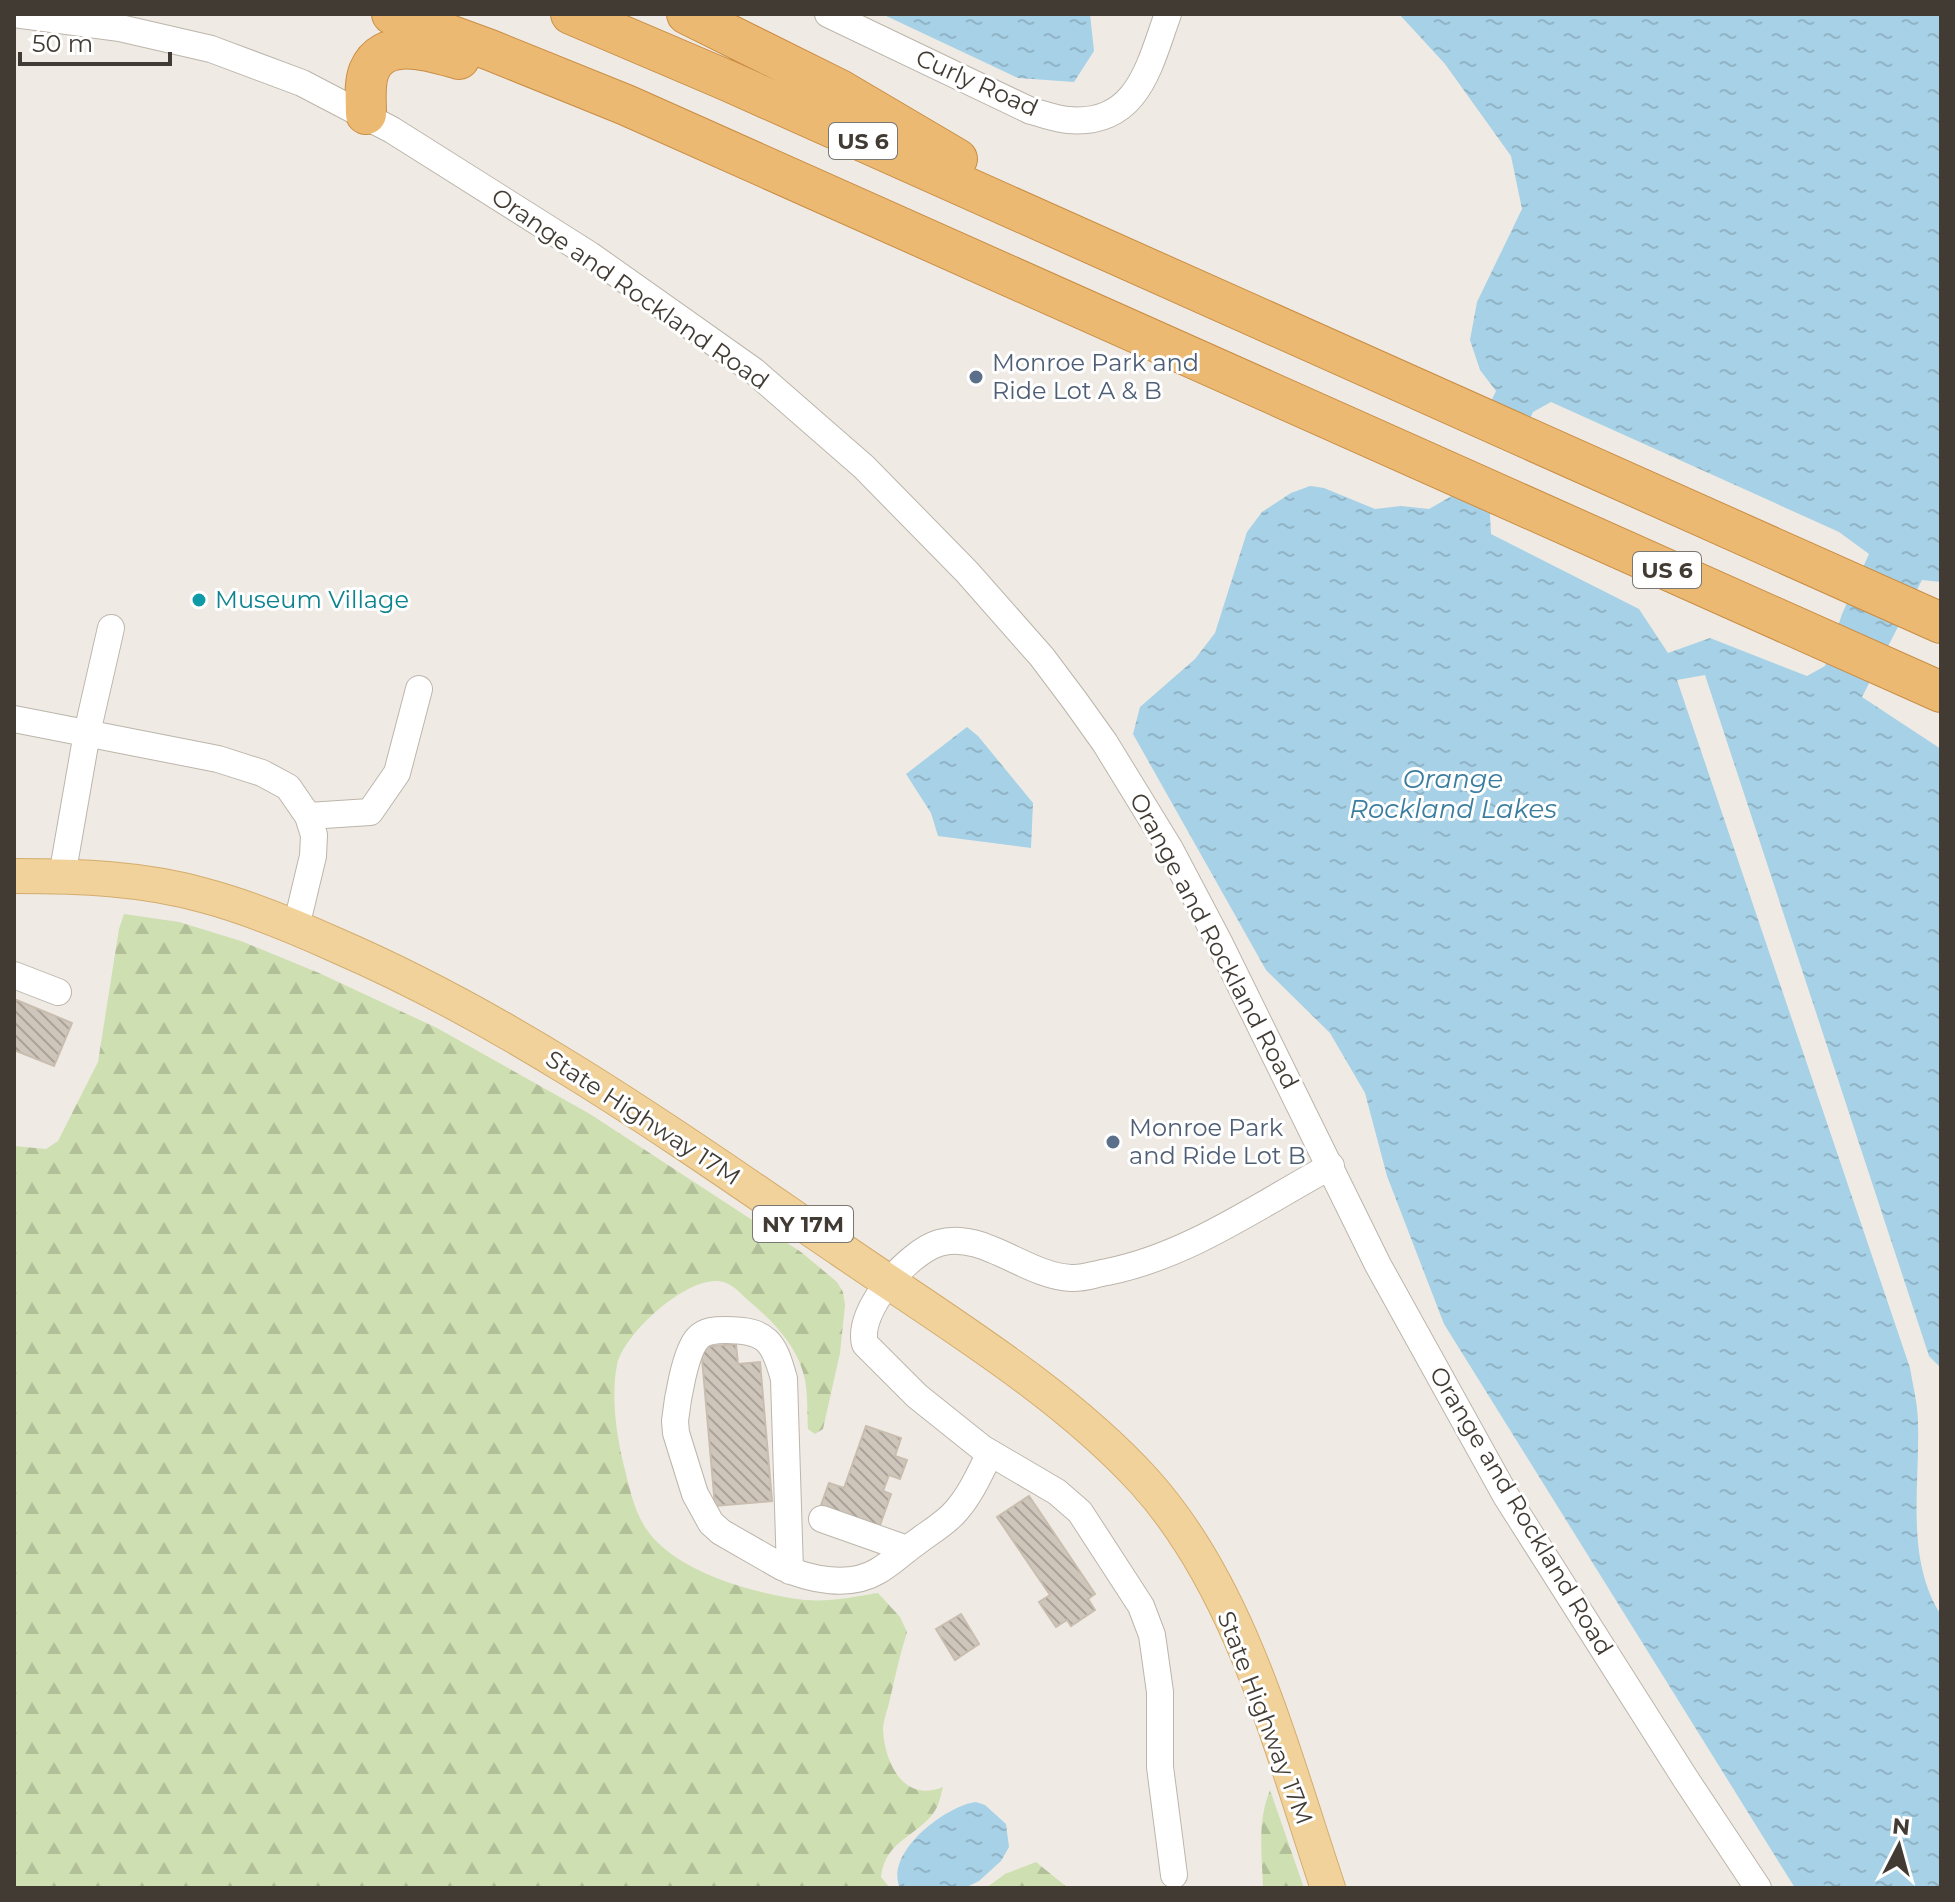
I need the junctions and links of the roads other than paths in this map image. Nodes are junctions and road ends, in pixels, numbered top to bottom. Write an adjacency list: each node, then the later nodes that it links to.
1 (14, 14): 7 (street, Orange and Rockland Road)
2 (392, 14): 8 (highway, US 6)
3 (571, 14): 9 (highway, US 6)
4 (687, 14): 9 (highway)
5 (828, 14): 6 (street, Curly Road)
6 (1168, 14)
7 (366, 114): 8 (highway); 22 (street, Orange and Rockland Road)
8 (783, 174): 13 (highway, US 6)
9 (1155, 271): 10 (highway, US 6)
10 (1930, 618)
11 (111, 628): 15 (street)
12 (419, 689): 16 (street)
13 (1941, 692)
14 (14, 719): 15 (street)
15 (87, 733): 16 (street); 18 (street)
16 (308, 816): 19 (street)
17 (14, 876): 18 (main road, State Highway 17M / NY 17M)
18 (62, 876): 19 (main road, State Highway 17M / NY 17M)
19 (296, 927): 23 (main road, State Highway 17M / NY 17M)
20 (14, 975): 21 (street)
21 (58, 992)
22 (1331, 1166): 23 (street); 30 (street, Orange and Rockland Road)
23 (889, 1282): 24 (street); 29 (main road, State Highway 17M / NY 17M)
24 (990, 1453): 26 (street); 28 (street)
25 (822, 1519): 26 (street)
26 (907, 1549): 27 (street)
27 (790, 1571): 27 (street)
28 (1174, 1875)
29 (1328, 1888)
30 (1758, 1888)

